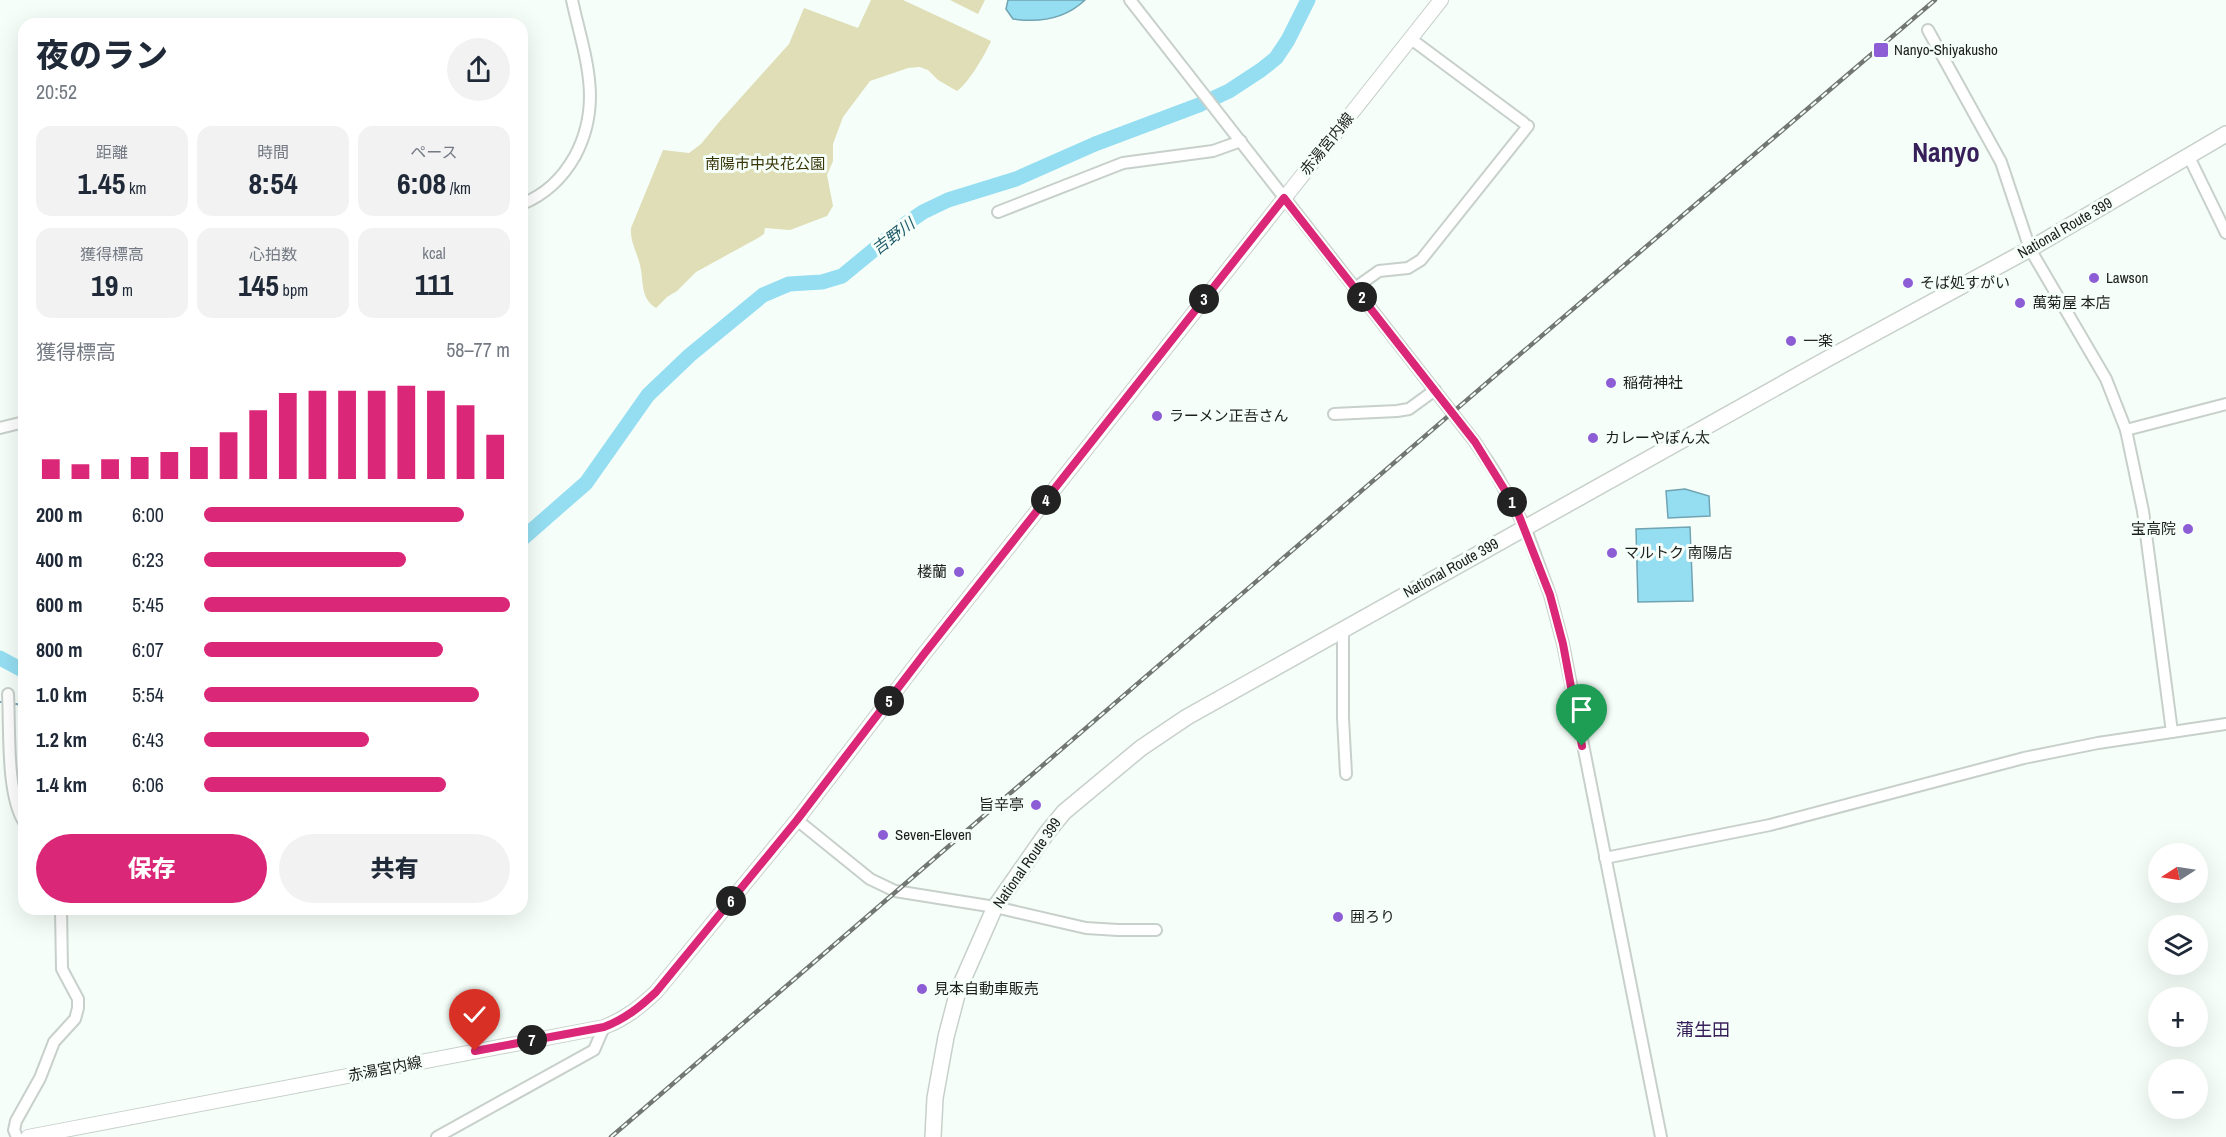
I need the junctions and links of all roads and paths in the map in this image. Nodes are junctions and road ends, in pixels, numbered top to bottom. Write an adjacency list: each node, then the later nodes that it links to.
1 (572, 0): 10 (street)
2 (1130, 0): 7 (street)
3 (1441, 0): 5 (main road, 赤湯宮内線)
4 (1928, 30): 13 (street)
5 (1411, 39): 9 (main road, 赤湯宮内線); 14 (street)
6 (2226, 134): 8 (highway, National Route 399)
7 (1241, 141): 9 (street); 11 (street)
8 (2189, 157): 12 (street); 13 (highway, National Route 399)
9 (1284, 198): 14 (street); 28 (main road, 赤湯宮内線)
10 (528, 201)
11 (998, 212)
12 (2226, 233)
13 (2030, 249): 20 (street); 21 (highway, National Route 399)
14 (1355, 288): 15 (street)
15 (1435, 390): 17 (street); 21 (street)
16 (2226, 404): 20 (street)
17 (1334, 414)
18 (18, 424): 19 (street)
19 (0, 428)
20 (2126, 430): 25 (street)
21 (1525, 527): 22 (highway, National Route 399); 29 (street)
22 (1343, 628): 26 (street); 30 (highway, National Route 399)
23 (8, 694): 27 (street)
24 (2226, 724): 25 (street)
25 (2172, 732): 29 (street)
26 (1346, 774)
27 (18, 807)
28 (797, 820): 30 (street); 33 (main road, 赤湯宮内線)
29 (1605, 858): 38 (street)
30 (995, 907): 32 (street); 37 (highway, National Route 399)
31 (61, 915): 34 (street)
32 (1156, 930)
33 (604, 1027): 35 (main road, 赤湯宮内線); 36 (street)
34 (17, 1137)
35 (28, 1137)
36 (437, 1137)
37 (933, 1137)
38 (1660, 1137)

